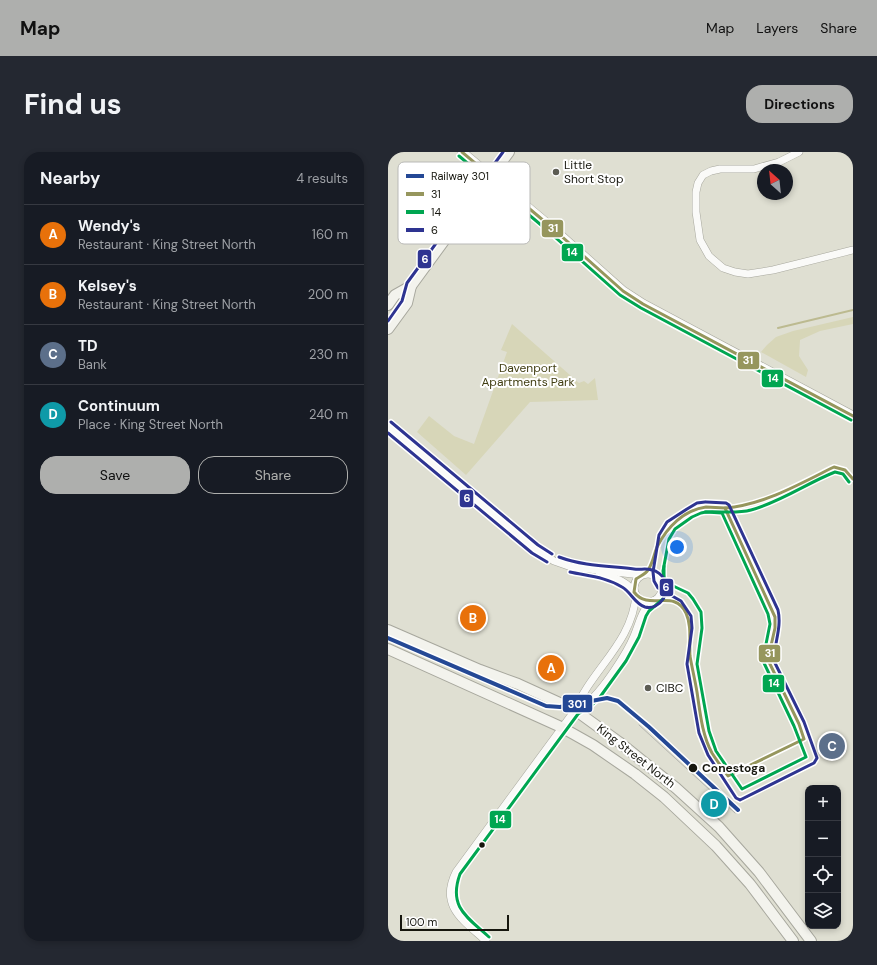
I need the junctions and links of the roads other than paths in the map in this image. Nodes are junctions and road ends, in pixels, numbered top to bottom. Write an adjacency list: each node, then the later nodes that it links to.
1 (462, 152): 4 (street)
2 (509, 152): 5 (main road)
3 (800, 152): 8 (street)
4 (474, 162)
5 (502, 162)
6 (530, 209): 12 (street)
7 (442, 244): 9 (main road)
8 (853, 250)
9 (411, 286): 10 (main road); 11 (main road)
10 (388, 305)
11 (388, 329)
12 (853, 416)
13 (388, 426): 14 (street)
14 (595, 571): 15 (street); 16 (street)
15 (641, 575): 16 (street); 17 (street)
16 (635, 594): 17 (street); 20 (street)
17 (653, 601): 20 (street)
18 (388, 630): 20 (main road, King Street North)
19 (388, 649): 21 (main road, King Street North)
20 (575, 710): 21 (street); 22 (main road, King Street North)
21 (561, 727): 23 (main road, King Street North); 24 (street)
22 (759, 872): 23 (main road); 26 (main road, King Street North)
23 (742, 876): 25 (main road, King Street North)
24 (486, 941)
25 (793, 941)
26 (811, 941)

